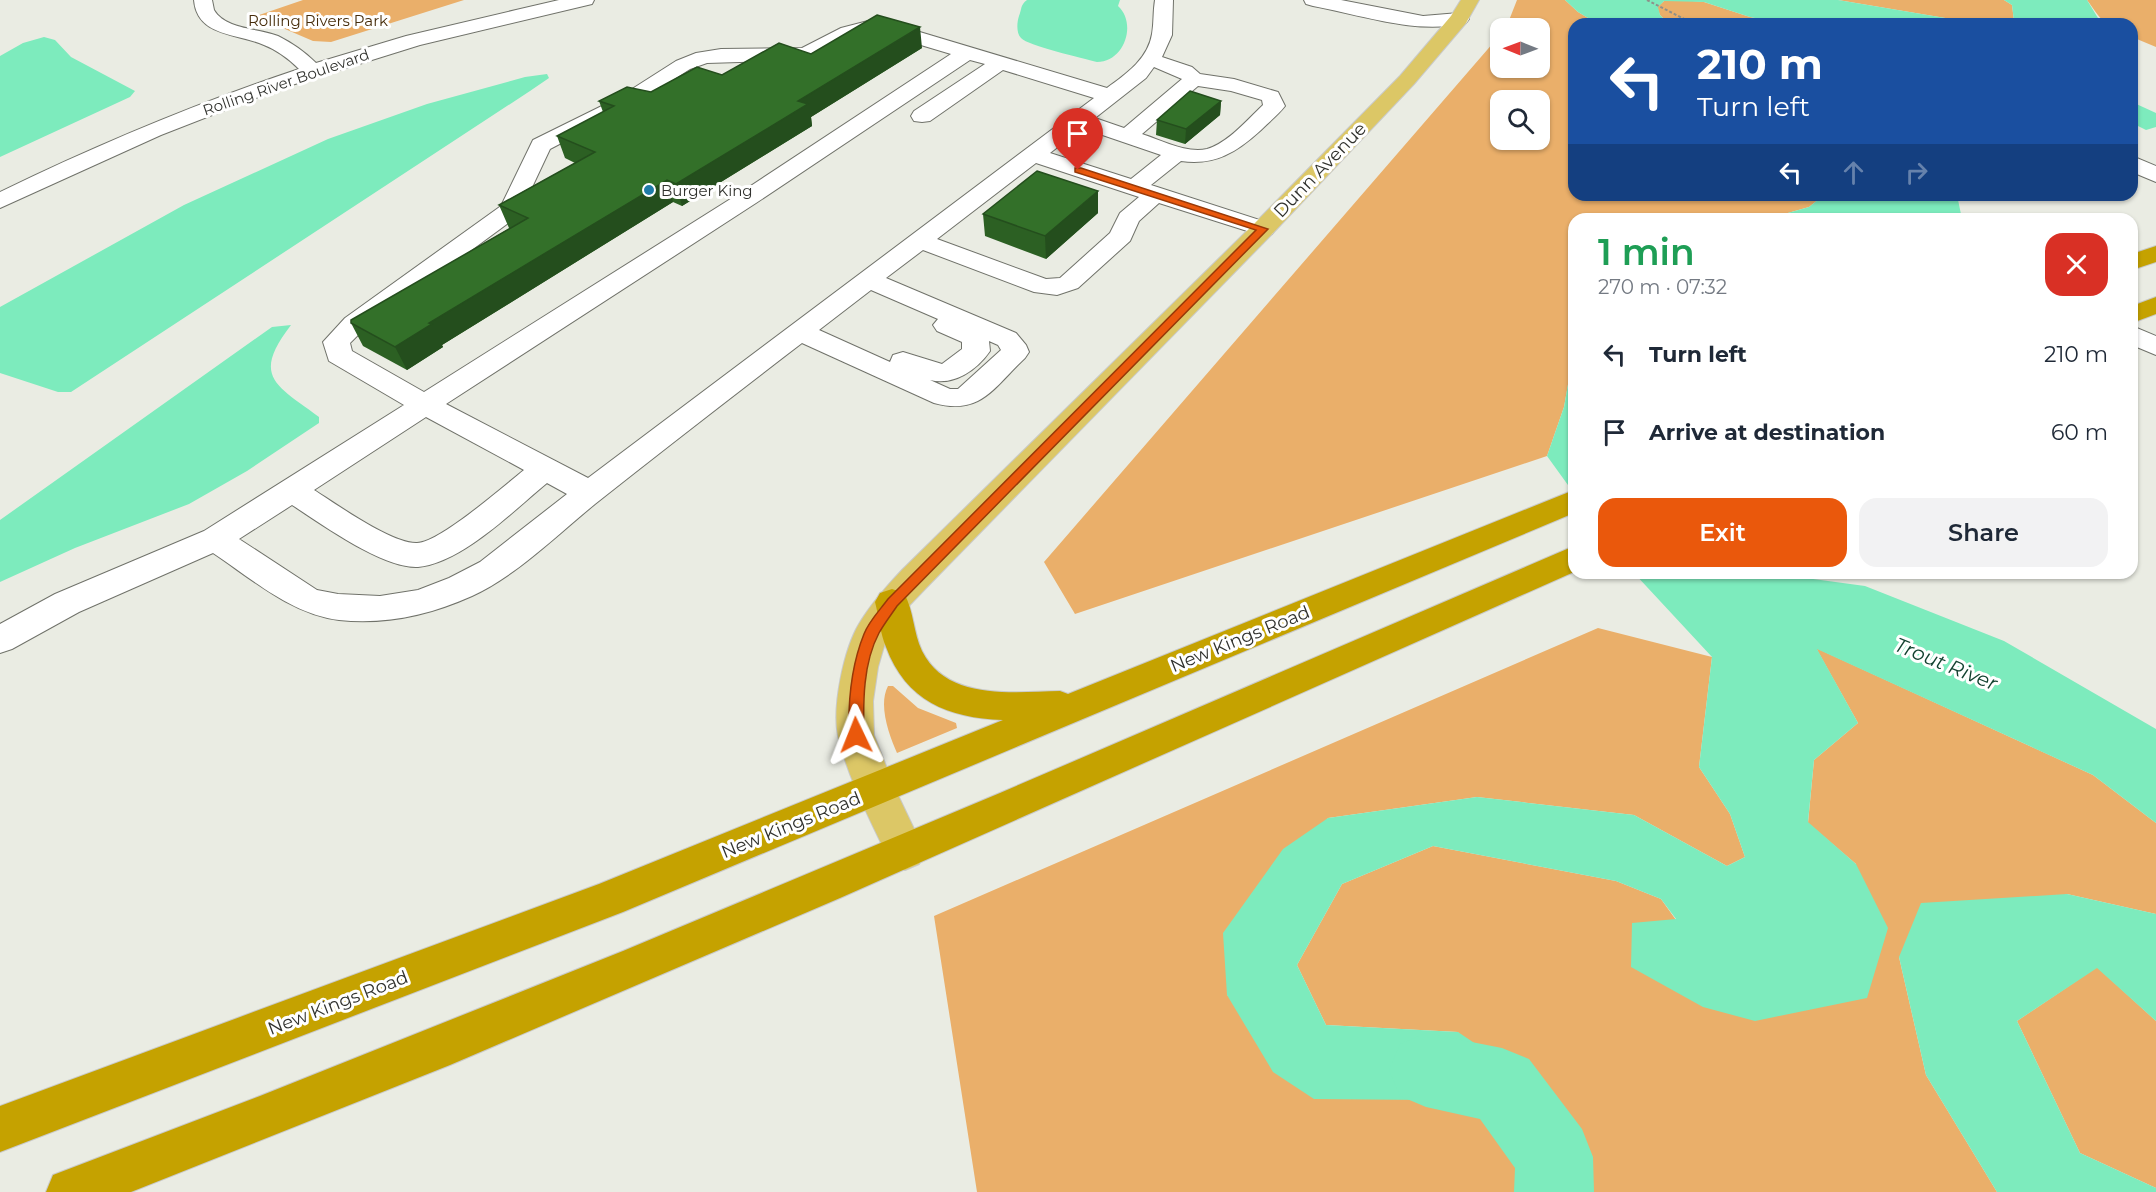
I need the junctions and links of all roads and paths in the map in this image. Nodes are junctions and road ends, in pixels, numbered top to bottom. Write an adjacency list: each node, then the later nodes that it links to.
1 (202, 0): 14 (street)
2 (585, 0): 8 (street, Rolling River Boulevard)
3 (1164, 0): 12 (street)
4 (1313, 0): 10 (street)
5 (1391, 0): 10 (street)
6 (1470, 0): 10 (main road, Dunn Avenue)
7 (1647, 0): 9 (path)
8 (508, 4): 14 (street, Rolling River Boulevard)
9 (1682, 18)
10 (1459, 20): 27 (main road, Dunn Avenue)
11 (965, 54): 13 (street); 39 (street); 39 (street)
12 (1149, 59): 15 (street); 16 (street)
13 (999, 64): 16 (street); 17 (street)
14 (307, 65): 24 (street, Rolling River Boulevard); 26 (street, Rolling River Boulevard)
15 (1194, 79): 19 (street); 20 (street)
16 (1110, 96): 18 (street)
17 (922, 116)
18 (1080, 120): 19 (street); 21 (street)
19 (1128, 135): 20 (street)
20 (1177, 153): 25 (street)
21 (1034, 155): 25 (street); 28 (street)
22 (2138, 166): 23 (street)
23 (2156, 175)
24 (0, 182)
25 (1144, 191): 27 (street); 28 (street)
26 (0, 201)
27 (1263, 229): 46 (main road, Dunn Avenue)
28 (920, 241): 31 (street)
29 (2156, 253): 30 (highway)
30 (2138, 260)
31 (868, 280): 32 (street); 35 (street)
32 (903, 295): 38 (street); 38 (street)
33 (2156, 305): 34 (highway)
34 (2138, 312)
35 (800, 332): 38 (street); 42 (street)
36 (2138, 337): 37 (street)
37 (2156, 347)
38 (840, 350)
39 (424, 404): 40 (street); 41 (street)
40 (546, 469): 41 (street); 42 (street)
41 (291, 490): 44 (street)
42 (591, 493): 44 (street)
43 (1565, 504): 48 (highway, New Kings Road)
44 (215, 539): 47 (street)
45 (1568, 561): 50 (highway)
46 (892, 602): 48 (highway); 49 (main road, Dunn Avenue)
47 (0, 640)
48 (1077, 706): 49 (highway, New Kings Road)
49 (876, 789): 50 (main road, Dunn Avenue); 51 (highway, New Kings Road)
50 (905, 852): 52 (highway)
51 (0, 1129)
52 (70, 1192)

